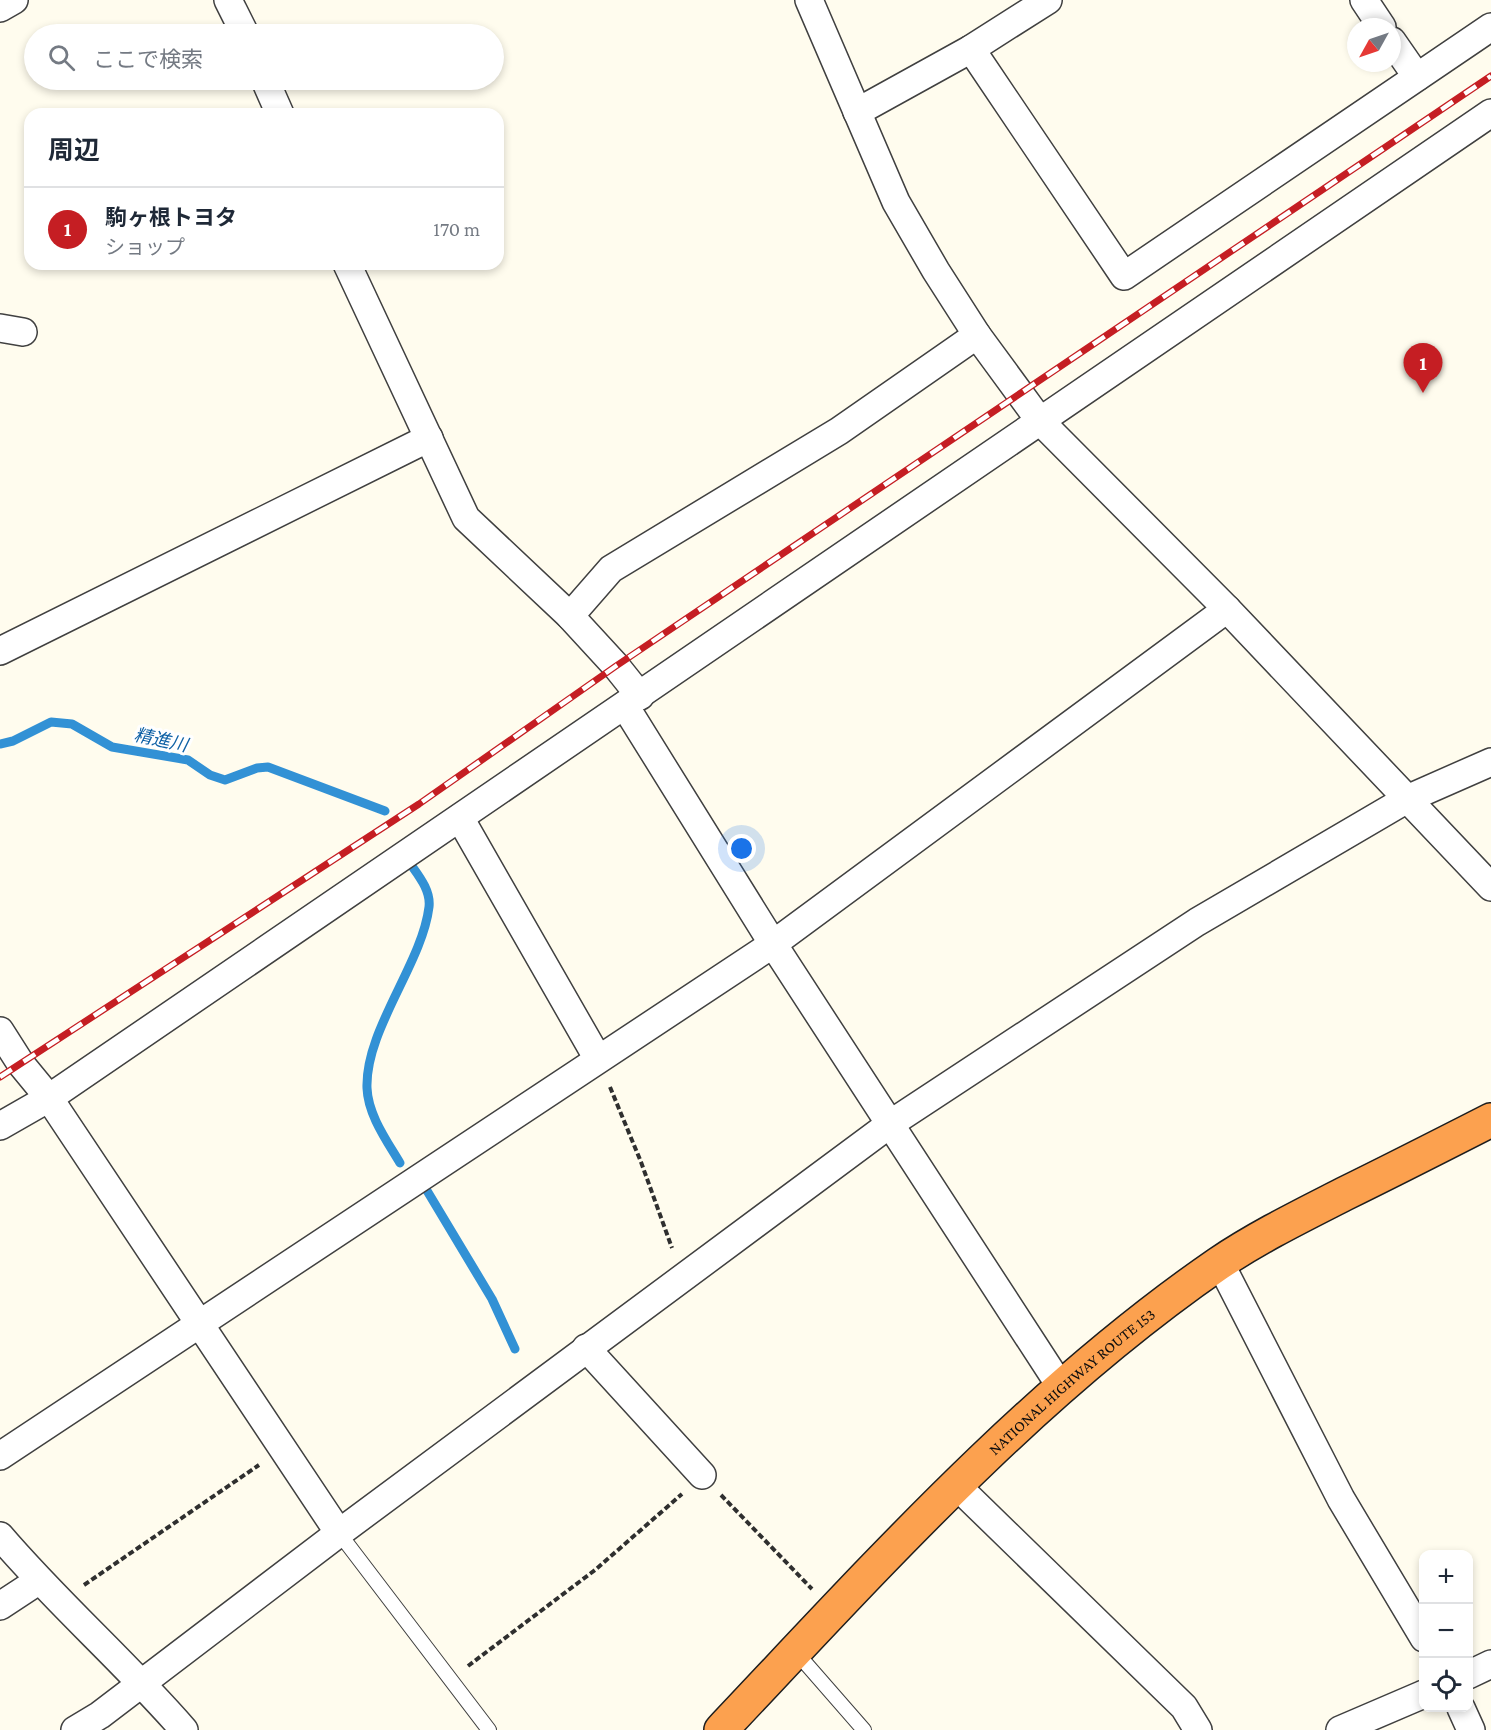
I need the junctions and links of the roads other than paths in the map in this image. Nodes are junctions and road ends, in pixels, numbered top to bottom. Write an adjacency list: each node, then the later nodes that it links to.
1 (14, 0): 6 (street)
2 (228, 0): 8 (street)
3 (809, 0): 15 (street)
4 (1048, 0): 10 (street)
5 (1364, 0): 7 (street)
6 (0, 8)
7 (1376, 18)
8 (240, 24)
9 (1491, 27): 12 (street)
10 (971, 49): 12 (street); 15 (street)
11 (1401, 54): 12 (street)
12 (1417, 77)
13 (269, 90): 14 (street)
14 (277, 108)
15 (857, 112): 18 (street)
16 (1488, 122): 19 (street)
17 (350, 270): 20 (street)
18 (977, 335): 19 (street); 22 (street)
19 (1040, 421): 21 (street); 24 (street)
20 (429, 438): 22 (street); 23 (street)
21 (1227, 609): 26 (street); 29 (street)
22 (570, 616): 24 (street)
23 (0, 651)
24 (632, 701): 27 (street); 29 (street)
25 (1491, 762): 26 (street)
26 (1407, 799): 28 (street); 34 (street)
27 (460, 818): 31 (street); 32 (street)
28 (1491, 887)
29 (773, 944): 31 (street); 34 (street)
30 (0, 1031): 32 (street)
31 (598, 1059): 37 (street)
32 (49, 1098): 35 (street); 37 (street)
33 (1491, 1120): 36 (highway, NATIONAL HIGHWAY ROUTE 153)
34 (890, 1124): 38 (street); 39 (street)
35 (0, 1126)
36 (1220, 1263): 39 (highway, NATIONAL HIGHWAY ROUTE 153); 47 (street)
37 (198, 1323): 40 (street); 43 (street)
38 (586, 1348): 41 (street); 43 (street)
39 (1061, 1387): 42 (highway, NATIONAL HIGHWAY ROUTE 153)
40 (0, 1456)
41 (702, 1475)
42 (957, 1486): 48 (highway, NATIONAL HIGHWAY ROUTE 153); 59 (street)
43 (339, 1533): 51 (street); 56 (lane)
44 (0, 1536): 45 (street)
45 (38, 1581): 46 (street); 51 (street)
46 (0, 1606)
47 (1419, 1630)
48 (795, 1652): 57 (highway, NATIONAL HIGHWAY ROUTE 153); 58 (lane)
49 (1491, 1664): 50 (street)
50 (1473, 1673)
51 (143, 1683): 54 (street); 55 (street)
52 (1419, 1697): 60 (street)
53 (1463, 1712): 61 (street)
54 (75, 1730)
55 (184, 1730)
56 (489, 1730)
57 (721, 1730)
58 (864, 1730)
59 (1198, 1730)
60 (1340, 1730)
61 (1471, 1730)

